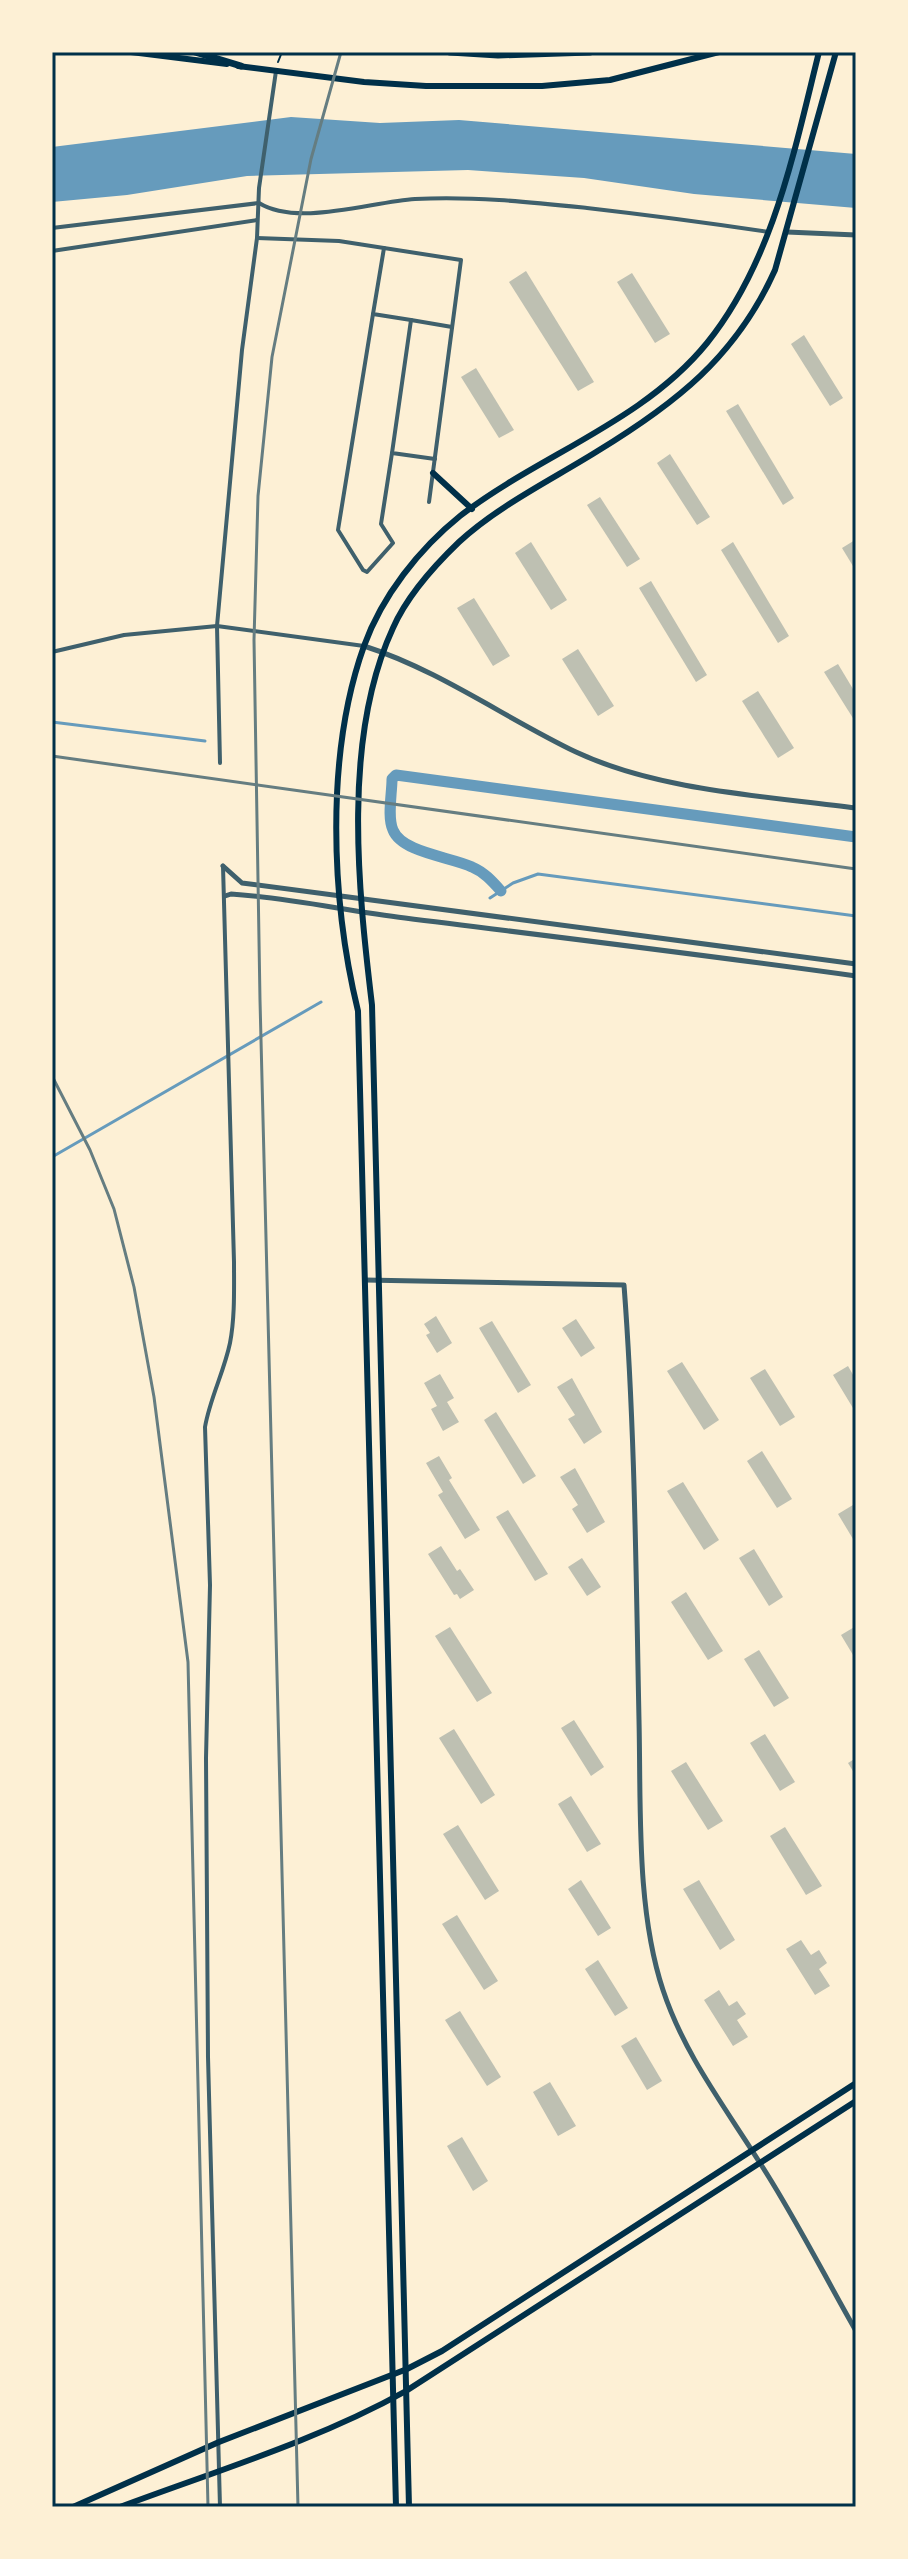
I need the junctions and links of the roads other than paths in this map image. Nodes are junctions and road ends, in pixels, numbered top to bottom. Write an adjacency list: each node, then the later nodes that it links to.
1 (131, 52): 8 (main road)
2 (195, 52): 8 (highway)
3 (450, 52): 4 (highway)
4 (590, 52)
5 (719, 52): 9 (main road)
6 (819, 52): 13 (main road)
7 (836, 52): 14 (main road)
8 (241, 66): 9 (main road)
9 (276, 71): 10 (street)
10 (259, 203): 11 (street); 12 (street); 13 (street)
11 (257, 220): 16 (street); 18 (street)
12 (52, 228)
13 (769, 232): 26 (main road)
14 (787, 232): 15 (street); 30 (main road)
15 (856, 235)
16 (257, 238): 17 (street); 27 (street)
17 (384, 248): 19 (street); 21 (street)
18 (52, 251)
19 (373, 314): 20 (street); 22 (street)
20 (411, 320): 21 (street); 22 (street)
21 (453, 327): 23 (street)
22 (392, 453): 23 (street)
23 (435, 459): 24 (street)
24 (433, 473): 25 (street); 26 (main road)
25 (429, 502)
26 (472, 509): 28 (main road)
27 (217, 626): 28 (street); 29 (street); 31 (street)
28 (364, 646): 30 (street); 35 (main road)
29 (52, 652)
30 (384, 652): 32 (street); 36 (main road)
31 (220, 763)
32 (856, 808)
33 (223, 866): 34 (street); 35 (street)
34 (225, 896): 37 (street); 52 (street)
35 (340, 896): 36 (street); 37 (main road)
36 (361, 900): 38 (main road); 39 (street)
37 (340, 909): 38 (street); 41 (main road)
38 (361, 913): 40 (street); 42 (main road)
39 (856, 964)
40 (856, 976)
41 (365, 1280): 42 (street); 49 (main road)
42 (379, 1281): 45 (street); 48 (main road)
43 (856, 2083): 45 (main road)
44 (856, 2101): 46 (main road)
45 (751, 2151): 46 (street); 48 (main road)
46 (761, 2164): 47 (street); 50 (main road)
47 (856, 2331)
48 (407, 2369): 49 (main road); 50 (main road)
49 (394, 2374): 51 (main road); 52 (main road)
50 (406, 2391): 51 (main road); 58 (main road)
51 (393, 2399): 53 (main road); 57 (main road)
52 (219, 2442): 53 (street); 54 (main road)
53 (219, 2470): 55 (main road); 56 (street)
54 (73, 2507)
55 (120, 2507)
56 (220, 2507)
57 (396, 2507)
58 (409, 2507)

